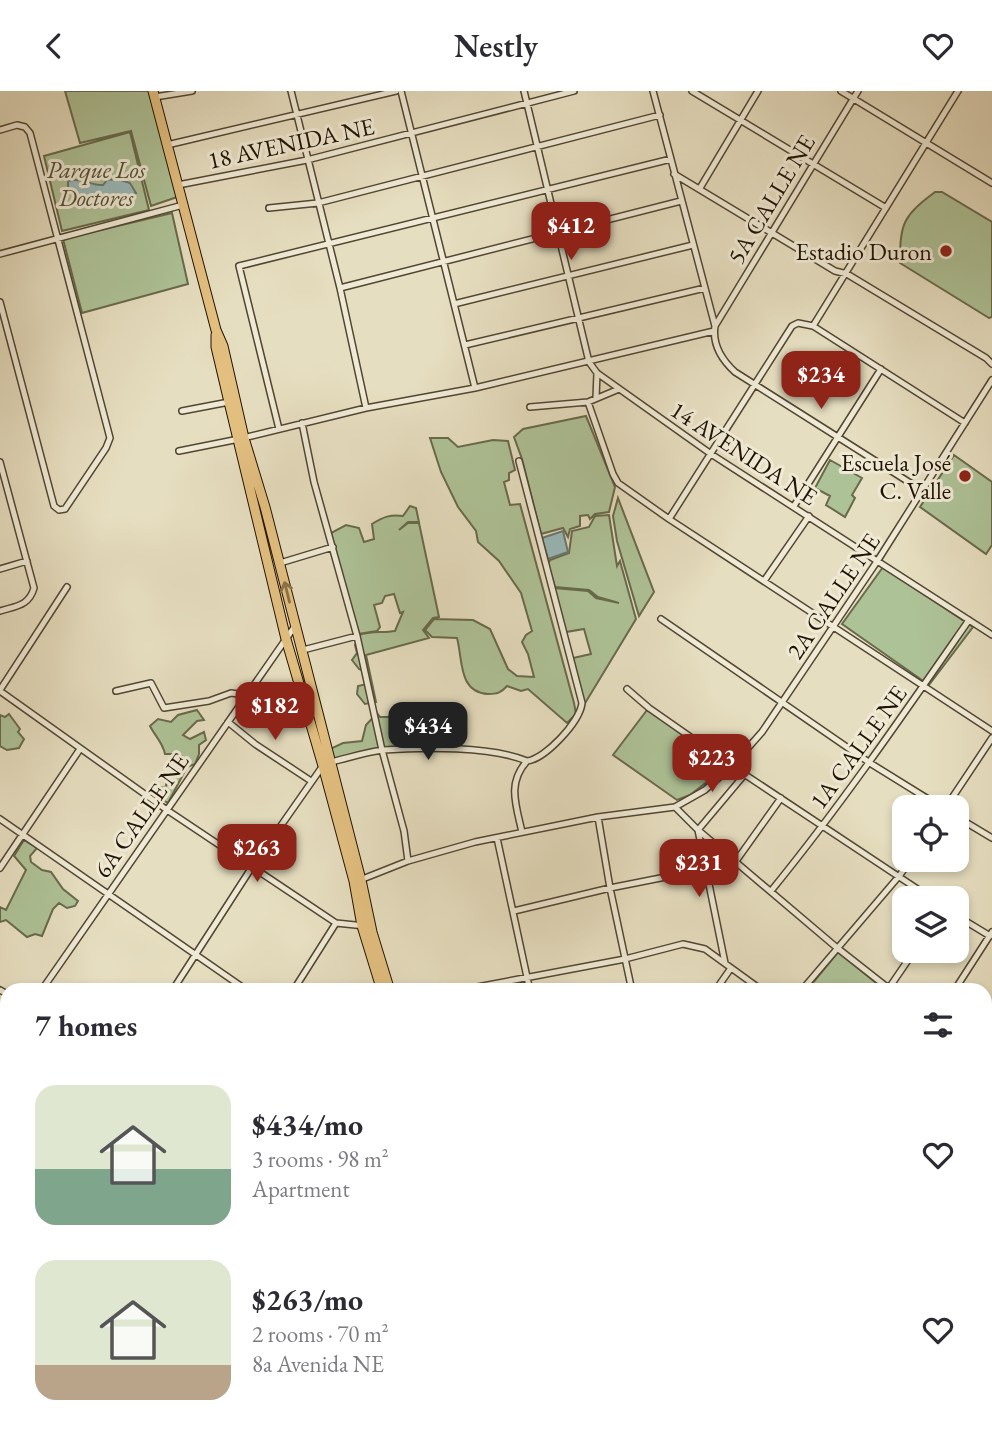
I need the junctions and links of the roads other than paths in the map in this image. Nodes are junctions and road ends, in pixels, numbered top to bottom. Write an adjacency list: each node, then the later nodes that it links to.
1 (192, 91): 13 (street)
2 (291, 91): 16 (street)
3 (396, 91): 16 (street)
4 (401, 91): 20 (street)
5 (524, 91): 15 (street)
6 (574, 91): 15 (street, 18 AVENIDA NE)
7 (653, 91): 17 (street)
8 (692, 91): 18 (street)
9 (758, 91): 18 (street)
10 (841, 91): 14 (street)
11 (858, 91): 14 (street, 5A CALLE NE)
12 (958, 91): 21 (street)
13 (154, 94): 22 (main road)
14 (853, 98): 21 (street); 26 (street, 5A CALLE NE)
15 (527, 103): 20 (street, 18 AVENIDA NE); 23 (street)
16 (296, 114): 22 (street); 25 (street)
17 (660, 115): 23 (street); 24 (street)
18 (741, 121): 26 (street); 32 (street)
19 (0, 129): 42 (street)
20 (412, 134): 25 (street, 18 AVENIDA NE); 29 (street)
21 (926, 143): 30 (street); 38 (street)
22 (167, 145): 31 (main road)
23 (537, 146): 29 (street); 33 (street)
24 (671, 159): 28 (street); 33 (street)
25 (307, 160): 31 (street, 18 AVENIDA NE); 35 (street)
26 (812, 164): 38 (street); 41 (street, 5A CALLE NE)
27 (992, 173): 30 (street)
28 (674, 174): 32 (street); 34 (street)
29 (422, 176): 35 (street); 39 (street)
30 (989, 181)
31 (178, 185): 36 (main road)
32 (700, 188): 41 (street)
33 (547, 189): 39 (street); 40 (street)
34 (681, 201): 40 (street); 44 (street)
35 (318, 203): 37 (street); 43 (street)
36 (183, 205): 42 (street); 56 (main road)
37 (269, 208)
38 (886, 208): 47 (street)
39 (433, 218): 43 (street); 46 (street)
40 (558, 232): 46 (street); 48 (street)
41 (772, 232): 47 (street); 55 (street, 5A CALLE NE)
42 (58, 239): 45 (street); 51 (street)
43 (328, 244): 49 (street); 74 (street)
44 (693, 245): 48 (street); 50 (street)
45 (0, 254)
46 (444, 261): 49 (street); 52 (street)
47 (847, 274): 54 (street); 59 (street)
48 (569, 276): 52 (street); 53 (street)
49 (340, 288): 70 (street)
50 (705, 288): 53 (street); 55 (street)
51 (0, 302)
52 (454, 304): 57 (street)
53 (578, 319): 57 (street); 58 (street)
54 (813, 326): 60 (street); 63 (street)
55 (715, 329): 58 (street); 63 (street)
56 (216, 330): 68 (main road); 76 (main road)
57 (465, 345): 64 (street)
58 (589, 362): 61 (street, 14 AVENIDA NE); 64 (street)
59 (992, 364)
60 (881, 369): 73 (street); 75 (street)
61 (597, 373): 65 (street, 14 AVENIDA NE); 66 (street)
62 (992, 380): 73 (street, 2A CALLE NE)
63 (755, 385): 75 (street); 78 (street)
64 (475, 388): 70 (street)
65 (619, 389): 66 (street); 78 (street, 14 AVENIDA NE)
66 (596, 398): 67 (street)
67 (588, 401): 69 (street); 85 (street)
68 (229, 402): 71 (street); 76 (main road)
69 (530, 407)
70 (366, 408): 72 (street)
71 (182, 411)
72 (302, 423): 74 (street); 86 (street)
73 (965, 423): 82 (street, 2A CALLE NE)
74 (279, 429): 76 (street)
75 (838, 437): 82 (street); 83 (street)
76 (242, 438): 77 (street); 89 (main road); 100 (main road)
77 (179, 451)
78 (711, 454): 83 (street, 14 AVENIDA NE); 85 (street)
79 (519, 461): 113 (street)
80 (0, 462): 81 (street)
81 (1, 471): 88 (street)
82 (923, 491): 87 (street, 2A CALLE NE)
83 (794, 506): 84 (street, 14 AVENIDA NE)
84 (809, 516): 87 (street, 14 AVENIDA NE); 91 (street)
85 (669, 519): 91 (street)
86 (333, 547): 89 (street); 99 (street)
87 (878, 560): 95 (street, 14 AVENIDA NE); 97 (street, 2A CALLE NE)
88 (27, 562): 90 (street); 93 (street)
89 (280, 563): 96 (main road, one-way to 89)
90 (0, 569)
91 (764, 581): 97 (street)
92 (67, 587): 104 (street)
93 (0, 611)
94 (661, 619): 107 (street)
95 (969, 620): 98 (street, 14 AVENIDA NE); 102 (street, 1A CALLE NE)
96 (295, 626): 100 (street, 6A CALLE NE); 101 (main road)
97 (833, 627): 102 (street); 107 (street, 2A CALLE NE)
98 (992, 635)
99 (357, 636): 101 (street); 112 (street)
100 (286, 639): 106 (street, 6A CALLE NE); 114 (main road)
101 (303, 650): 114 (main road)
102 (924, 686): 109 (street); 115 (street, 1A CALLE NE)
103 (626, 689): 116 (street)
104 (0, 691): 111 (street)
105 (116, 691): 106 (street)
106 (246, 695): 108 (street, 6A CALLE NE)
107 (782, 703): 115 (street); 116 (street, 2A CALLE NE)
108 (228, 722): 118 (street); 123 (street, 6A CALLE NE)
109 (992, 731)
110 (992, 738): 120 (street)
111 (80, 749): 123 (street); 130 (street)
112 (382, 751): 113 (street); 114 (street); 133 (street)
113 (527, 761): 129 (street)
114 (326, 764): 118 (street); 140 (main road)
115 (870, 764): 119 (street); 127 (street, 1A CALLE NE)
116 (732, 766): 117 (street); 122 (street, 2A CALLE NE)
117 (745, 774): 121 (street); 128 (street)
118 (311, 781): 135 (street)
119 (923, 795)
120 (952, 795)
121 (780, 798): 127 (street); 134 (street)
122 (675, 807): 124 (street); 128 (street)
123 (167, 810): 135 (street); 144 (street, 6A CALLE NE)
124 (598, 817): 129 (street); 142 (street)
125 (0, 819): 130 (street)
126 (969, 824): 132 (street)
127 (823, 827): 139 (street); 143 (street, 1A CALLE NE)
128 (698, 830): 134 (street); 137 (street)
129 (522, 832): 131 (street)
130 (23, 834): 136 (street); 144 (street)
131 (497, 838): 133 (street); 145 (street)
132 (992, 838)
133 (408, 861): 140 (street)
134 (736, 861): 143 (street)
135 (252, 867): 146 (street); 151 (street)
136 (0, 868)
137 (706, 869): 142 (street); 153 (street)
138 (902, 872): 139 (street)
139 (900, 875): 141 (street); 150 (street)
140 (357, 881): 148 (main road)
141 (915, 886)
142 (610, 888): 145 (street); 152 (street)
143 (771, 891): 150 (street)
144 (108, 894): 151 (street); 157 (street, 6A CALLE NE)
145 (514, 911): 156 (street)
146 (335, 923): 148 (street); 160 (street)
147 (969, 923): 149 (street)
148 (367, 926): 161 (main road); 162 (main road)
149 (991, 935): 171 (street)
150 (836, 947): 168 (street); 169 (street)
151 (196, 954): 158 (street); 159 (street)
152 (625, 959): 153 (street); 156 (street); 165 (street)
153 (725, 963): 155 (street)
154 (907, 963): 170 (street)
155 (731, 968): 166 (street); 167 (street)
156 (526, 977): 163 (street); 164 (street)
157 (47, 983)
158 (177, 983)
159 (237, 983)
160 (298, 983)
161 (380, 983)
162 (387, 983)
163 (496, 983)
164 (528, 983)
165 (630, 983)
166 (721, 983)
167 (752, 983)
168 (807, 983)
169 (882, 983)
170 (894, 983)
171 (959, 983)

